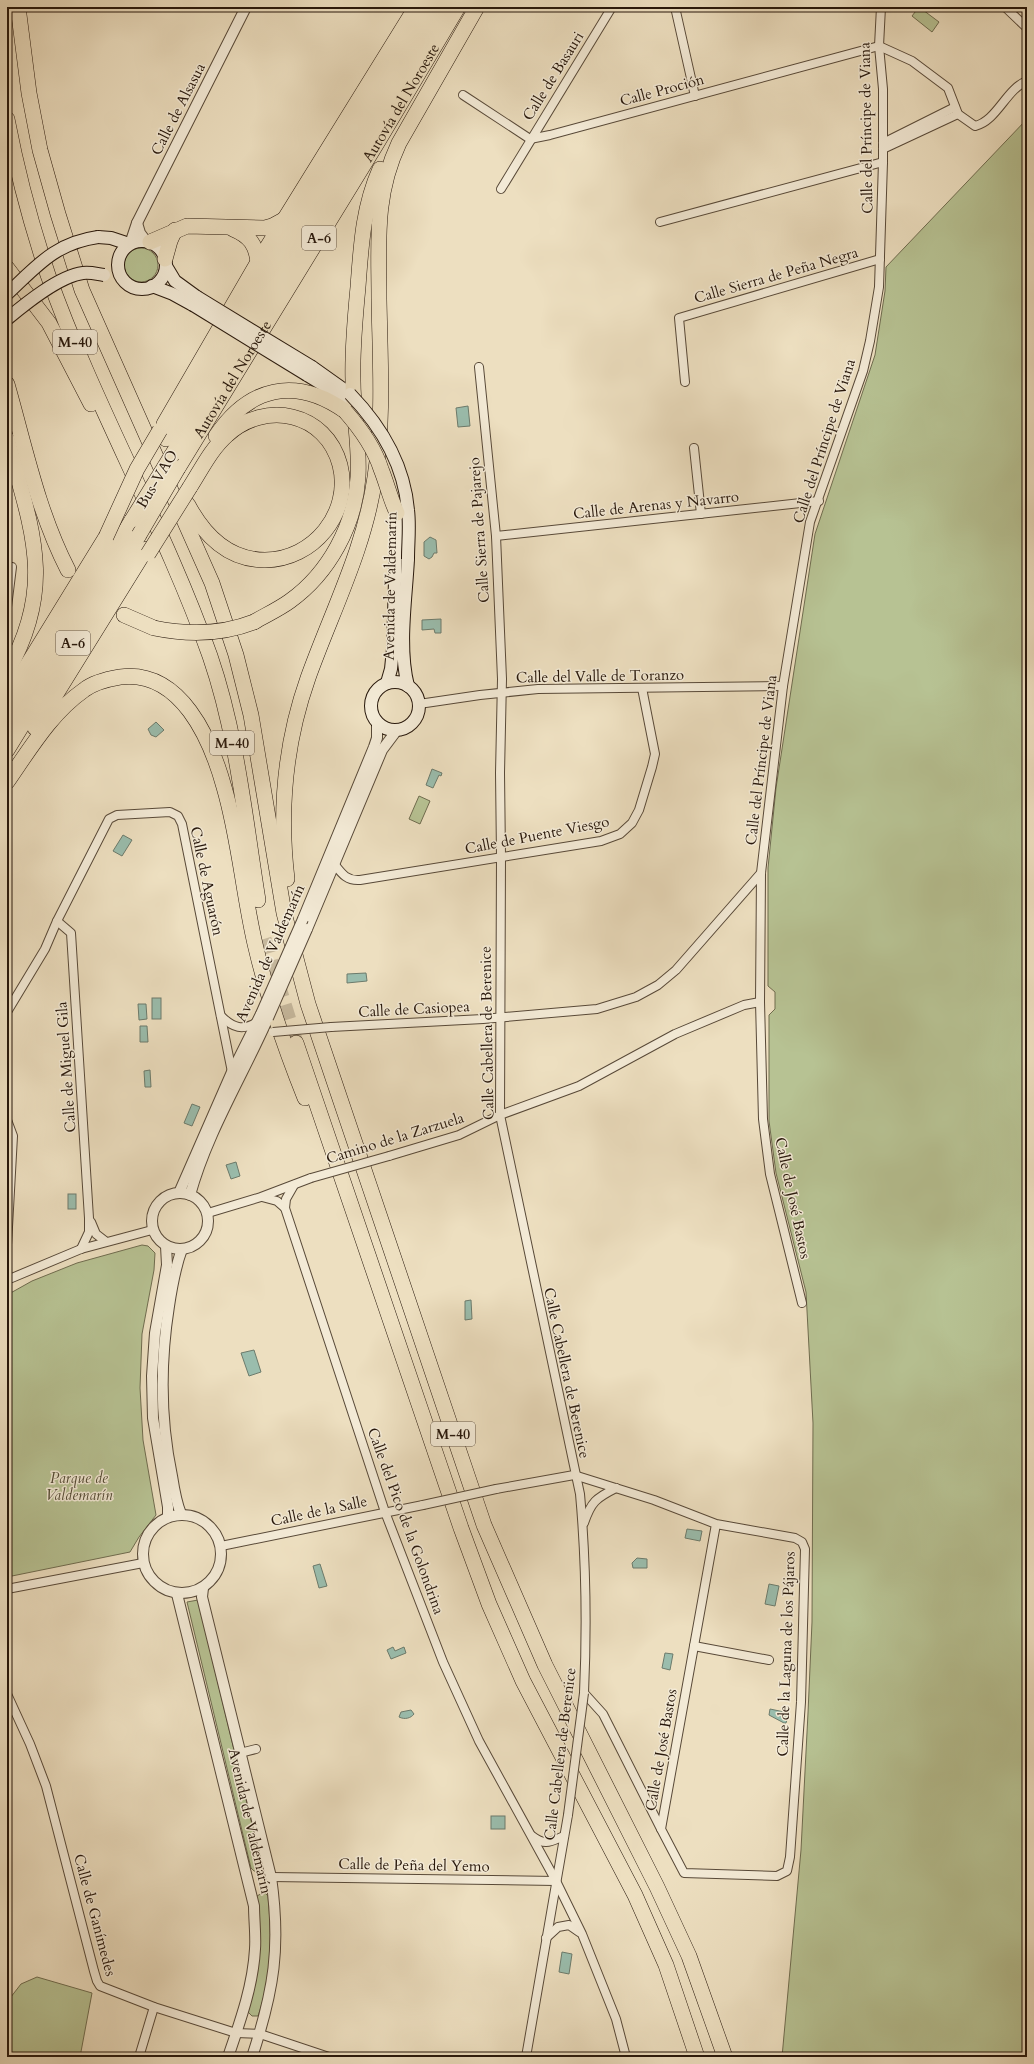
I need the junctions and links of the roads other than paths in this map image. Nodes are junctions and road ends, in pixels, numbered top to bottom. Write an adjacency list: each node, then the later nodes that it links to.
1 (18, 7): 40 (highway, M-40)
2 (246, 7): 26 (street, Calle de Alsasua)
3 (416, 7): 24 (highway)
4 (429, 7): 45 (highway, Autovía del Noroeste / A-6)
5 (443, 7): 48 (highway, Bus-VAO)
6 (458, 7): 48 (highway, Autovía del Noroeste / A-6)
7 (470, 7): 58 (highway, bridge)
8 (477, 7): 79 (highway)
9 (612, 7): 20 (street, Calle de Basauri)
10 (675, 7): 17 (street)
11 (881, 7): 14 (street, Calle del Príncipe de Viana)
12 (1005, 7): 13 (street)
13 (1027, 28)
14 (879, 46): 17 (street, Calle Proción); 18 (street); 21 (street, Calle del Príncipe de Viana)
15 (1027, 81): 18 (street)
16 (463, 95): 20 (street)
17 (695, 96): 20 (street, Calle Proción)
18 (956, 110): 21 (street)
19 (7, 118): 54 (highway, M-40)
20 (530, 138): 23 (street)
21 (883, 146): 22 (street, Calle del Príncipe de Viana)
22 (883, 162): 25 (street); 31 (street, Calle del Príncipe de Viana)
23 (501, 189)
24 (285, 219): 27 (highway); 32 (highway)
25 (660, 222)
26 (137, 224): 29 (street); 30 (street, Calle de Alsasua)
27 (226, 226): 28 (highway); 32 (highway)
28 (175, 230): 29 (highway); 33 (highway)
29 (148, 242): 30 (main road); 33 (main road)
30 (129, 244): 35 (main road); 37 (main road, bridge)
31 (880, 259): 42 (street, Calle Sierra de Peña Negra); 50 (street, Calle del Príncipe de Viana)
32 (258, 262): 45 (highway)
33 (165, 263): 36 (main road); 38 (main road, Avenida de Valdemarín)
34 (7, 268): 54 (highway)
35 (124, 280): 36 (main road); 39 (main road, bridge)
36 (152, 286): 38 (main road, Avenida de Valdemarín)
37 (7, 294)
38 (195, 301): 44 (main road, Avenida de Valdemarín, bridge)
39 (7, 319)
40 (112, 359): 49 (highway); 79 (highway, M-40)
41 (479, 366): 53 (street, Calle Sierra de Pajarejo)
42 (685, 382)
43 (7, 384): 56 (highway)
44 (348, 403): 49 (highway); 51 (highway, bridge); 61 (main road, Avenida de Valdemarín, bridge)
45 (163, 435): 65 (highway, Autovía del Noroeste / A-6, bridge)
46 (7, 439): 59 (highway)
47 (694, 448): 52 (street)
48 (175, 462): 68 (highway, Bus-VAO, bridge); 70 (highway, Autovía del Noroeste / A-6, bridge)
49 (189, 485): 71 (highway, bridge)
50 (819, 501): 52 (street, Calle de Arenas y Navarro); 62 (street, Calle del Príncipe de Viana)
51 (397, 513): 60 (main road, Avenida de Valdemarín)
52 (701, 514): 53 (street, Calle de Arenas y Navarro)
53 (496, 536): 64 (street, Calle Sierra de Pajarejo)
54 (171, 555): 77 (highway, M-40)
55 (12, 567): 57 (street)
56 (68, 570)
57 (7, 607)
58 (124, 615)
59 (7, 672)
60 (387, 683): 61 (main road); 67 (main road)
61 (408, 686): 66 (main road)
62 (783, 686): 63 (street, Calle del Valle de Toranzo); 75 (street, Calle del Príncipe de Viana)
63 (642, 688): 64 (street, Calle del Valle de Toranzo); 73 (street, Calle de Puente Viesgo)
64 (503, 692): 66 (street, Calle del Valle de Toranzo); 73 (street, Calle Cabellera de Berenice)
65 (7, 698)
66 (419, 704): 69 (main road)
67 (377, 722): 69 (main road); 83 (street, Avenida de Valdemarín, bridge)
68 (7, 725)
69 (397, 730): 74 (street, Avenida de Valdemarín)
70 (7, 750)
71 (7, 775)
72 (7, 782): 105 (highway)
73 (501, 857): 74 (street, Calle de Puente Viesgo); 82 (street, Calle Cabellera de Berenice)
74 (335, 865): 83 (street, Avenida de Valdemarín, bridge)
75 (761, 872): 78 (street, Calle del Príncipe de Viana); 82 (street, Calle de Casiopea)
76 (57, 921): 80 (street, Calle de Aguarón); 81 (street, Calle de Aguarón); 96 (street, Calle de Miguel Gila)
77 (264, 939)
78 (760, 1002): 88 (street, Camino de la Zarzuela); 104 (street, Calle de José Bastos)
79 (308, 1004): 143 (highway, M-40)
80 (7, 1012)
81 (221, 1016): 84 (street); 85 (street, Calle de Aguarón)
82 (500, 1018): 83 (street, Calle de Casiopea, bridge); 88 (street, Calle Cabellera de Berenice)
83 (260, 1023): 84 (street, Calle de Casiopea); 87 (street, Avenida de Valdemarín); 92 (street, Avenida de Valdemarín)
84 (233, 1027): 85 (street)
85 (225, 1037): 87 (street, Calle de Aguarón)
86 (296, 1043): 105 (highway, M-40)
87 (232, 1072): 91 (street, Avenida de Valdemarín)
88 (500, 1115): 90 (street, Camino de la Zarzuela, bridge); 106 (street, Calle Cabellera de Berenice)
89 (7, 1120): 99 (street)
90 (294, 1185): 93 (street, Camino de la Zarzuela); 94 (street)
91 (179, 1193): 92 (street); 97 (street)
92 (190, 1195): 95 (street)
93 (261, 1197): 94 (street); 95 (street, Camino de la Zarzuela)
94 (285, 1208): 109 (street, Calle del Pico de la Golondrina)
95 (208, 1213): 102 (street)
96 (89, 1218): 98 (street, Calle de Miguel Gila); 101 (street, Calle de Miguel Gila)
97 (152, 1230): 98 (street); 100 (street)
98 (105, 1241): 101 (street)
99 (7, 1245)
100 (166, 1246): 102 (street); 111 (street)
101 (81, 1248): 103 (street)
102 (182, 1249): 110 (street)
103 (8, 1276)
104 (802, 1303)
105 (395, 1336): 142 (highway, M-40)
106 (574, 1475): 107 (street, Calle de la Laguna de los Pájaros); 108 (street, Calle de la Laguna de los Pájaros, bridge); 113 (street, Calle Cabellera de Berenice)
107 (616, 1488): 112 (street, Calle de la Laguna de los Pájaros); 113 (street)
108 (423, 1505): 109 (street, Calle de la Salle)
109 (385, 1512): 114 (street, Calle de la Salle); 126 (street, Calle del Pico de la Golondrina)
110 (181, 1514): 111 (street); 114 (street)
111 (168, 1517): 115 (street)
112 (716, 1524): 119 (street, Calle de José Bastos); 128 (street, Calle de la Laguna de los Pájaros)
113 (583, 1528): 121 (street, Calle Cabellera de Berenice)
114 (221, 1546): 116 (street)
115 (143, 1563): 117 (street); 118 (street)
116 (203, 1588): 118 (street); 124 (street, Avenida de Valdemarín)
117 (7, 1590)
118 (177, 1594): 134 (street, Avenida de Valdemarín)
119 (694, 1646): 120 (street); 125 (street, Calle de José Bastos)
120 (770, 1660)
121 (584, 1693): 125 (street); 127 (street, Calle Cabellera de Berenice, bridge)
122 (7, 1694): 133 (street, Calle de Ganímedes)
123 (256, 1749): 124 (street, Avenida de Valdemarín)
124 (240, 1753): 129 (street, Avenida de Valdemarín)
125 (660, 1829): 128 (street, Calle de José Bastos)
126 (528, 1833): 127 (street); 130 (street, Calle del Pico de la Golondrina)
127 (564, 1836): 130 (street, Calle Cabellera de Berenice)
128 (787, 1871)
129 (271, 1877): 130 (street, Calle de Peña del Yemo); 135 (street, Avenida de Valdemarín)
130 (556, 1881): 131 (street, Calle del Pico de la Golondrina); 132 (street, Calle Cabellera de Berenice)
131 (582, 1934): 132 (street); 141 (street, Calle del Pico de la Golondrina)
132 (546, 1938): 140 (street, Calle Cabellera de Berenice)
133 (154, 2008): 134 (street, Calle de Ganímedes); 136 (street)
134 (236, 2033): 135 (street, Calle de Ganímedes); 137 (street, Avenida de Valdemarín)
135 (260, 2034): 138 (street, Avenida de Valdemarín); 139 (street, Calle de Ganímedes)
136 (138, 2057)
137 (228, 2057)
138 (252, 2057)
139 (329, 2057)
140 (526, 2057)
141 (626, 2057)
142 (697, 2057)
143 (725, 2057)

